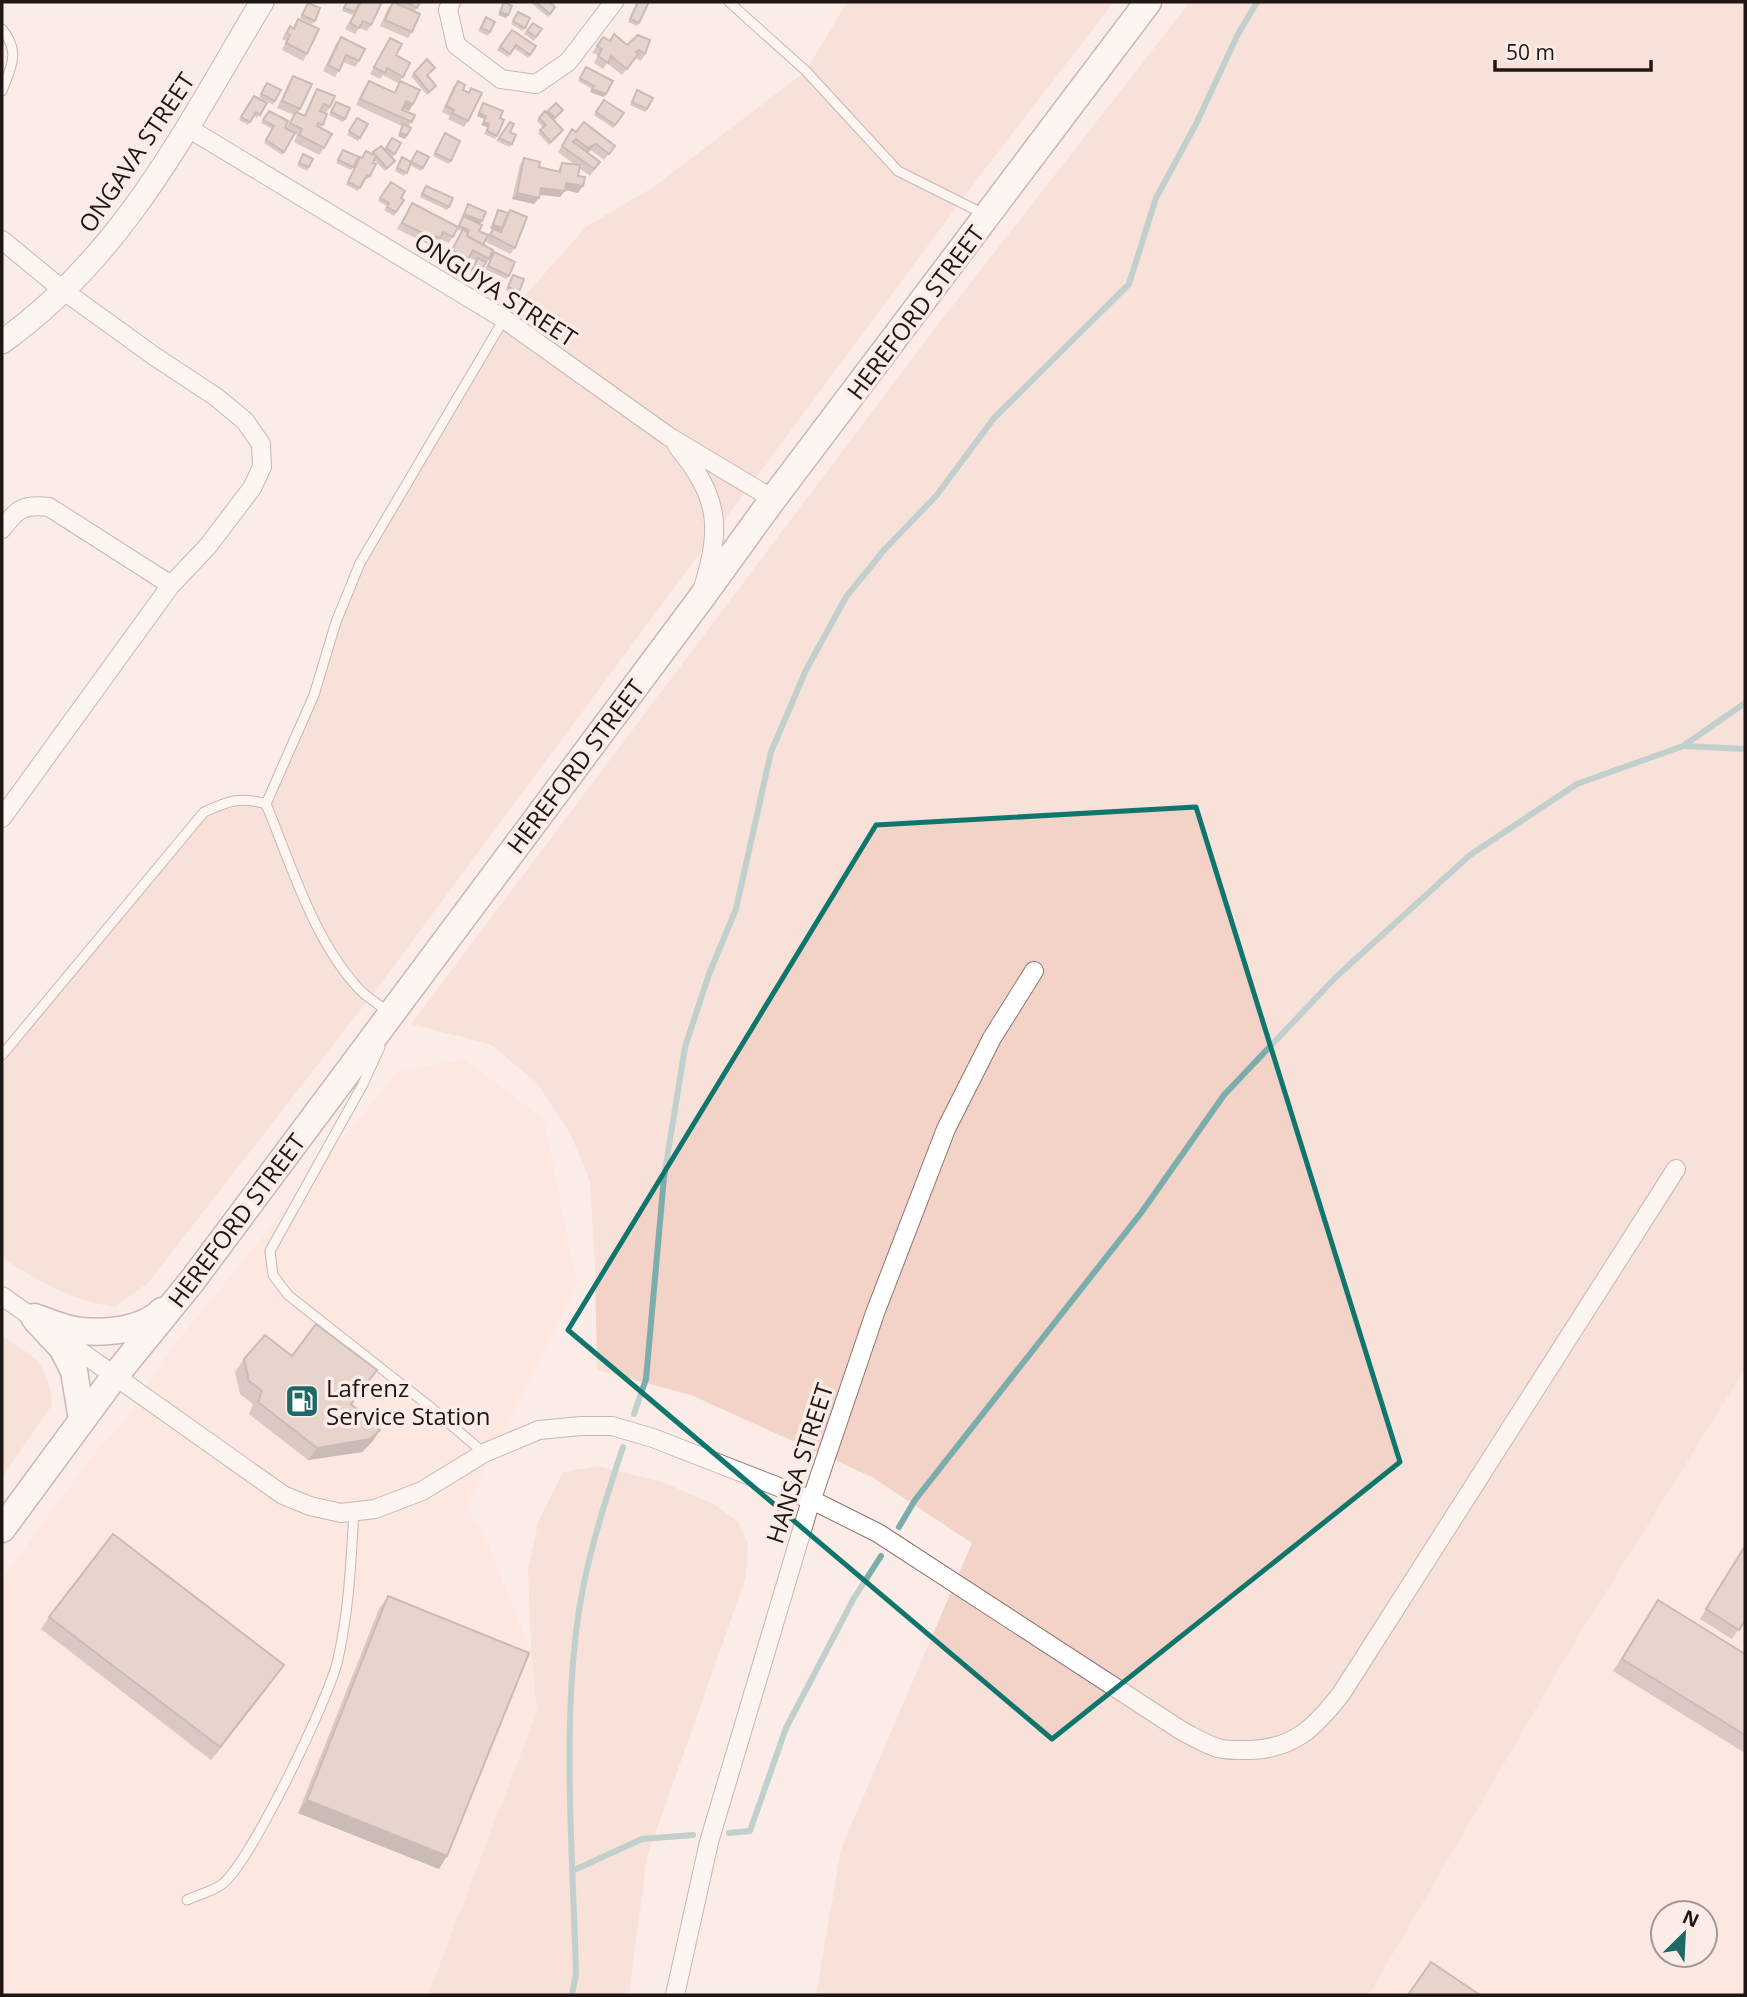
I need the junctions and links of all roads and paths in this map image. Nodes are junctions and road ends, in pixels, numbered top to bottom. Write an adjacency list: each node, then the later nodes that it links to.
1 (262, 2): 8 (street, ONGAVA STREET)
2 (451, 2): 3 (street)
3 (614, 2)
4 (729, 2): 9 (lane)
5 (1148, 2): 9 (main road, HEREFORD STREET)
6 (2, 29): 7 (lane)
7 (2, 91)
8 (188, 128): 11 (street, ONGAVA STREET); 12 (street, ONGUYA STREET)
9 (988, 216): 15 (main road, HEREFORD STREET)
10 (2, 240): 11 (street)
11 (64, 291): 13 (street, ONGAVA STREET); 17 (street)
12 (503, 319): 14 (street, ONGUYA STREET); 19 (lane)
13 (2, 342)
14 (668, 436): 15 (street, ONGUYA STREET); 18 (street)
15 (773, 499): 18 (main road, HEREFORD STREET)
16 (2, 529): 17 (street)
17 (171, 585): 20 (street)
18 (699, 601): 22 (main road, HEREFORD STREET)
19 (266, 804): 22 (lane); 23 (lane)
20 (2, 818)
21 (1034, 971): 31 (street, HANSA STREET)
22 (389, 1013): 25 (main road, HEREFORD STREET); 30 (lane)
23 (2, 1055)
24 (1676, 1169): 31 (street)
25 (192, 1281): 27 (main road); 28 (main road, HEREFORD STREET)
26 (2, 1296): 27 (street)
27 (34, 1317): 28 (street); 29 (main road)
28 (114, 1377): 29 (main road, HEREFORD STREET); 32 (street)
29 (82, 1420): 33 (main road, HEREFORD STREET)
30 (484, 1453): 31 (street); 32 (street)
31 (812, 1500): 35 (street, HANSA STREET)
32 (354, 1511): 34 (lane)
33 (2, 1529)
34 (187, 1900)
35 (675, 1995)

